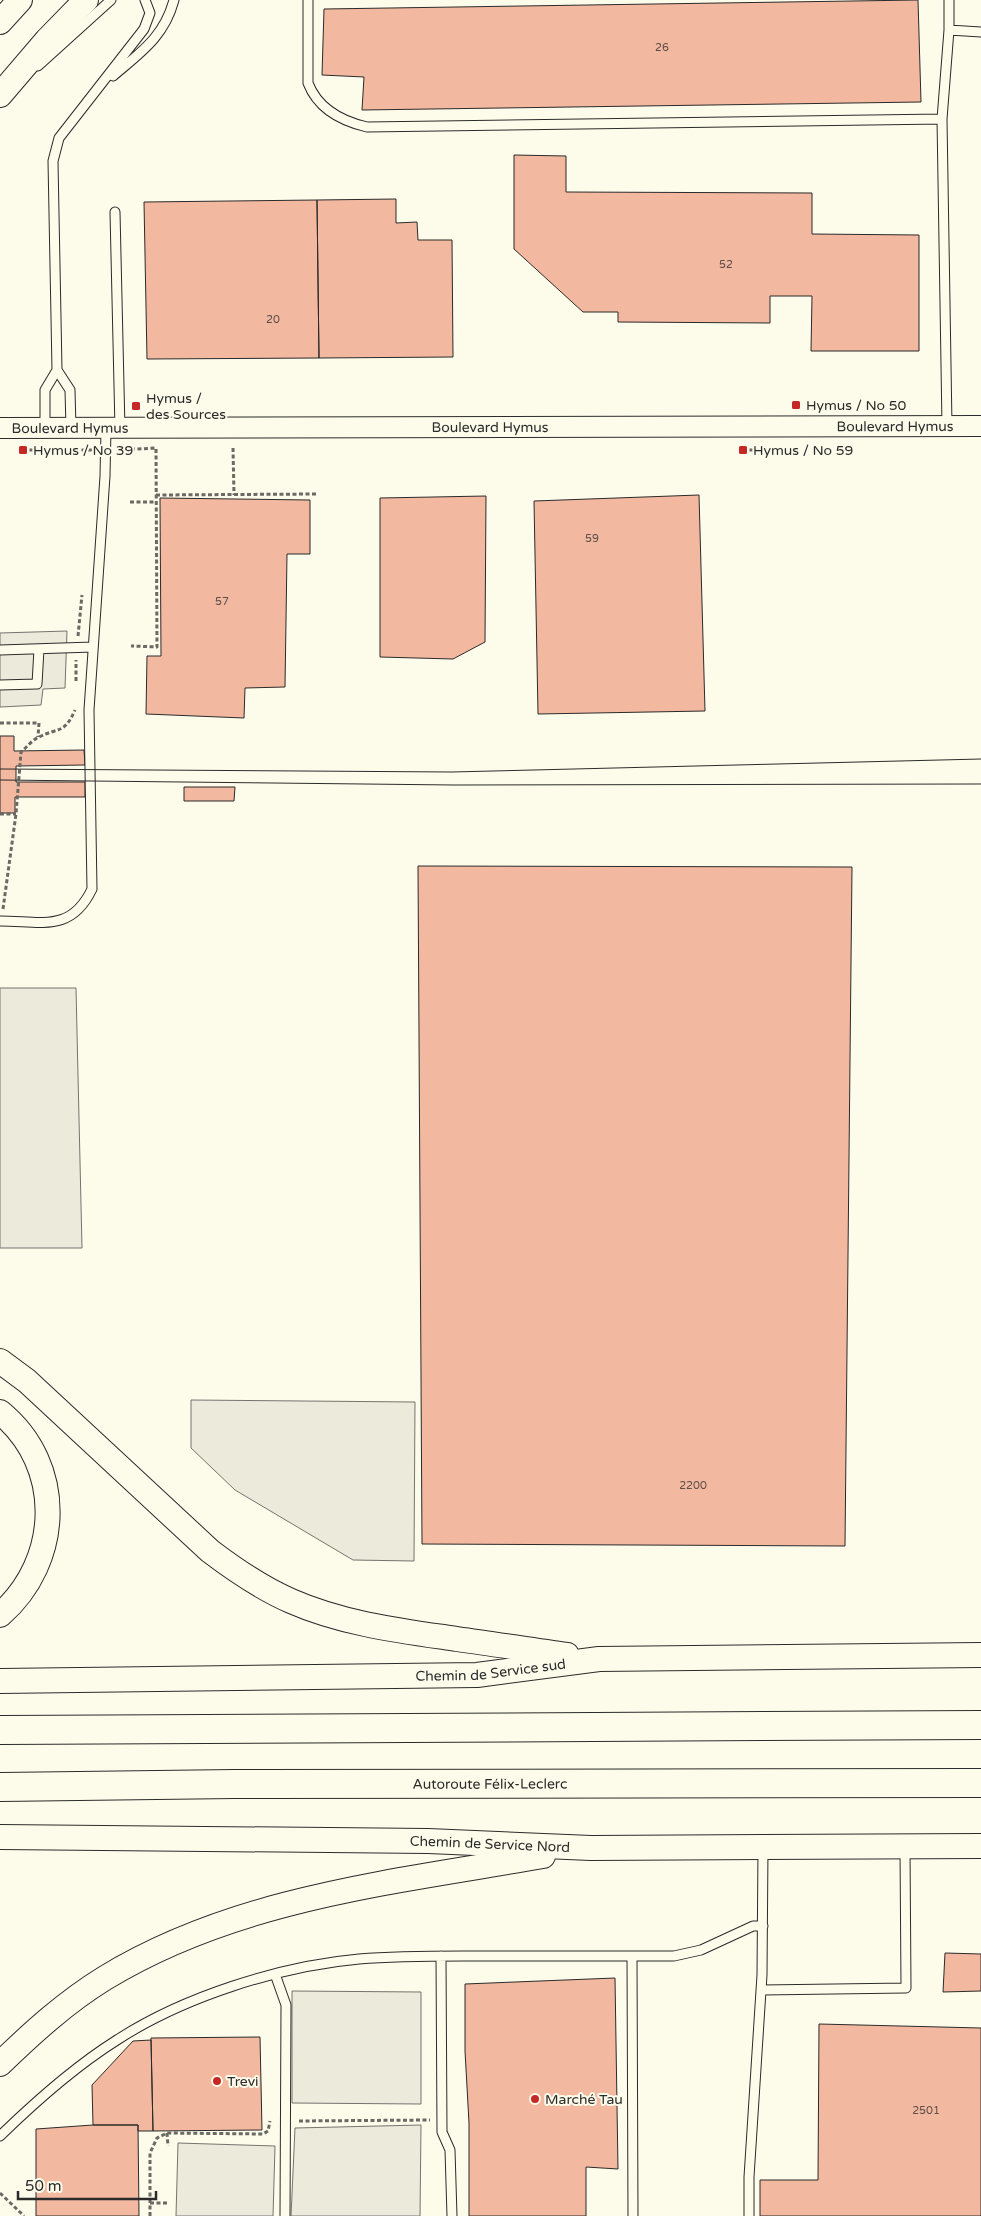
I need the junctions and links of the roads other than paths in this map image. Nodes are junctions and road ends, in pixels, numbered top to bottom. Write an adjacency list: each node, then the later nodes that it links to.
1 (20, 0): 8 (main road)
2 (86, 0): 12 (main road)
3 (111, 0): 13 (lane)
4 (145, 0): 11 (lane)
5 (174, 0): 11 (lane)
6 (308, 0): 14 (lane)
7 (949, 0): 9 (lane)
8 (0, 22)
9 (949, 30): 10 (lane); 14 (lane)
10 (981, 32)
11 (102, 85): 16 (lane)
12 (0, 95)
13 (0, 102)
14 (942, 119): 17 (lane)
15 (115, 212): 22 (lane)
16 (57, 370): 20 (lane); 21 (lane)
17 (947, 426): 18 (street, Boulevard Hymus); 22 (street, Boulevard Hymus)
18 (981, 426)
19 (0, 428): 20 (street, Boulevard Hymus)
20 (46, 428): 21 (street, Boulevard Hymus)
21 (71, 429): 22 (street, Boulevard Hymus)
22 (113, 429): 23 (lane)
23 (93, 647): 24 (lane); 27 (lane)
24 (40, 649): 25 (lane); 26 (lane)
25 (0, 650)
26 (0, 685)
27 (0, 921)
28 (0, 1361): 32 (main road)
29 (0, 1412): 30 (main road)
30 (0, 1615)
31 (981, 1655): 32 (main road, Chemin de Service sud)
32 (598, 1659): 33 (main road, Chemin de Service sud)
33 (0, 1681)
34 (981, 1725): 35 (highway)
35 (0, 1730)
36 (981, 1783): 37 (highway, Autoroute Félix-Leclerc)
37 (0, 1787)
38 (0, 1837): 41 (main road, Chemin de Service Nord)
39 (981, 1846): 40 (main road, Chemin de Service Nord)
40 (905, 1847): 42 (main road, Chemin de Service Nord); 47 (lane)
41 (591, 1848): 42 (main road, Chemin de Service Nord); 48 (main road)
42 (763, 1848): 43 (lane)
43 (763, 1926): 45 (lane); 47 (lane)
44 (441, 1956): 45 (lane); 46 (lane); 51 (lane)
45 (632, 1956): 52 (lane)
46 (276, 1974): 49 (lane); 50 (lane)
47 (761, 1990): 53 (lane)
48 (0, 2064)
49 (0, 2136)
50 (285, 2216)
51 (452, 2216)
52 (633, 2216)
53 (749, 2216)

